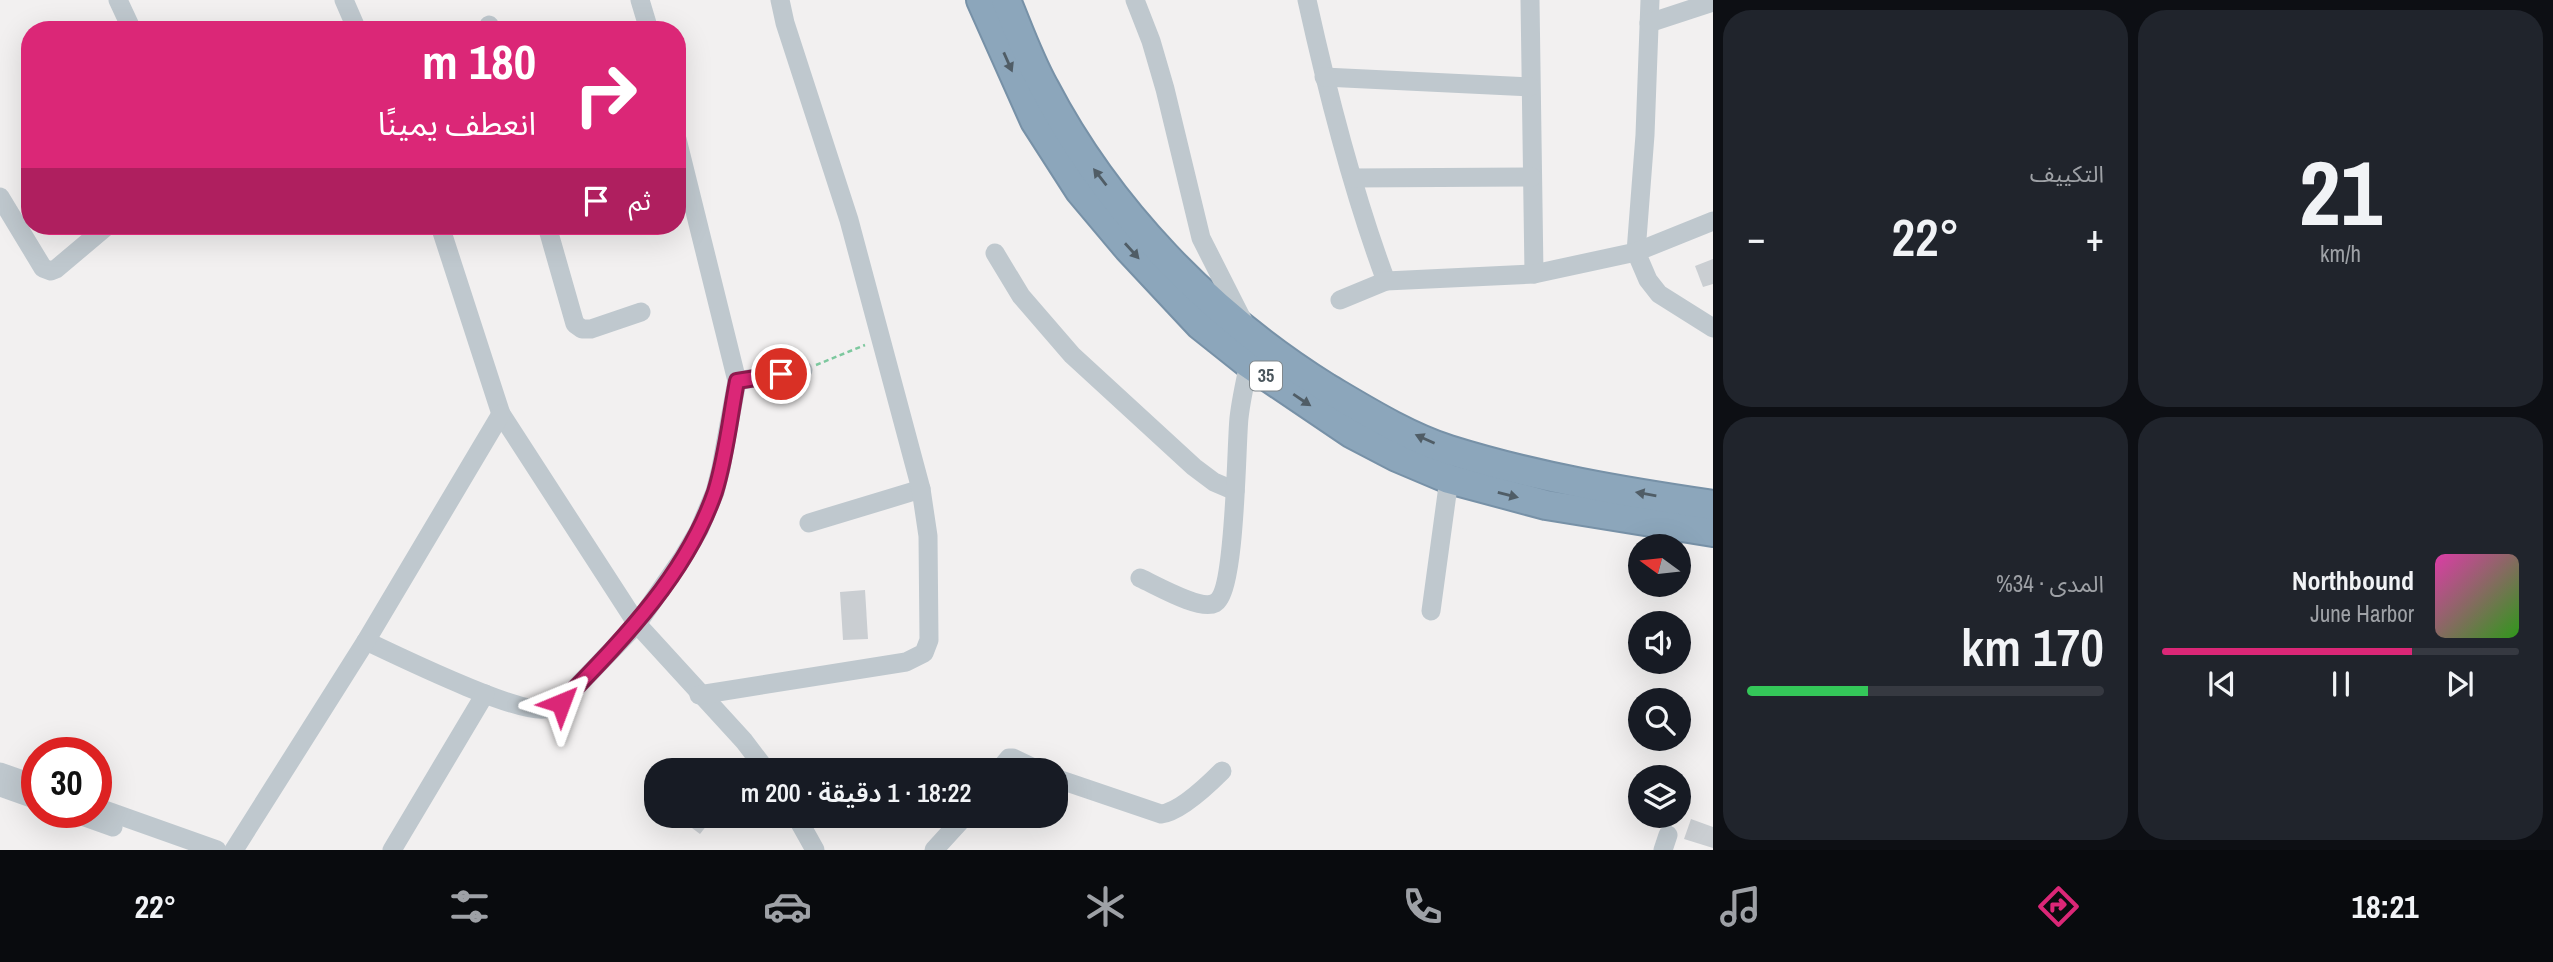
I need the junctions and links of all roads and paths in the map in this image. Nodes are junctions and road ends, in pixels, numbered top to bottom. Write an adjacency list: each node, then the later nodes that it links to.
1 (118, 0): 12 (street)
2 (344, 0): 13 (street)
3 (640, 0): 14 (street)
4 (780, 0): 36 (street)
5 (981, 0): 37 (highway, 35, one-way to 37)
6 (1006, 0): 35 (highway, 35, one-way to 6)
7 (1135, 0): 35 (street)
8 (1307, 0): 16 (street)
9 (1530, 0): 17 (street)
10 (1650, 0): 15 (street)
11 (1713, 2): 15 (street)
12 (128, 21)
13 (353, 21)
14 (646, 21)
15 (1649, 23): 28 (street)
16 (1324, 77): 17 (street); 20 (street)
17 (1530, 87): 19 (street)
18 (686, 175): 39 (street)
19 (1532, 177): 20 (street); 30 (street)
20 (1353, 178): 31 (street)
21 (0, 197): 23 (street)
22 (1713, 221): 28 (street)
23 (21, 231)
24 (24, 235): 25 (street)
25 (96, 235)
26 (443, 235): 40 (street)
27 (550, 235): 33 (street)
28 (1636, 252): 30 (street); 34 (street)
29 (995, 253): 43 (street)
30 (1534, 274): 31 (street)
31 (1386, 281): 32 (street)
32 (1340, 300)
33 (641, 312)
34 (1713, 328)
35 (1251, 336): 44 (highway, 35, one-way to 35)
36 (880, 339): 38 (path); 42 (street)
37 (1249, 364): 41 (highway, 35, one-way to 41); 43 (street)
38 (803, 370): 39 (street)
39 (737, 381): 49 (street)
40 (501, 414): 49 (street); 50 (street)
41 (1450, 479): 46 (highway, 35, one-way to 46); 48 (street)
42 (921, 489): 45 (street); 52 (street)
43 (1235, 491): 47 (street)
44 (1713, 505)
45 (809, 523)
46 (1713, 532)
47 (1140, 578)
48 (1431, 611)
49 (637, 624): 51 (street); 52 (street)
50 (366, 641): 51 (street); 66 (street)
51 (485, 694): 67 (street)
52 (699, 695): 53 (street)
53 (757, 758)
54 (1222, 771): 57 (street)
55 (0, 772): 56 (street)
56 (21, 779)
57 (1068, 783)
58 (0, 787): 59 (street)
59 (21, 794)
60 (112, 813): 65 (street)
61 (112, 827): 64 (street)
62 (803, 828): 68 (street)
63 (954, 828): 69 (street)
64 (178, 850)
65 (217, 850)
66 (234, 850)
67 (393, 850)
68 (815, 850)
69 (934, 850)

